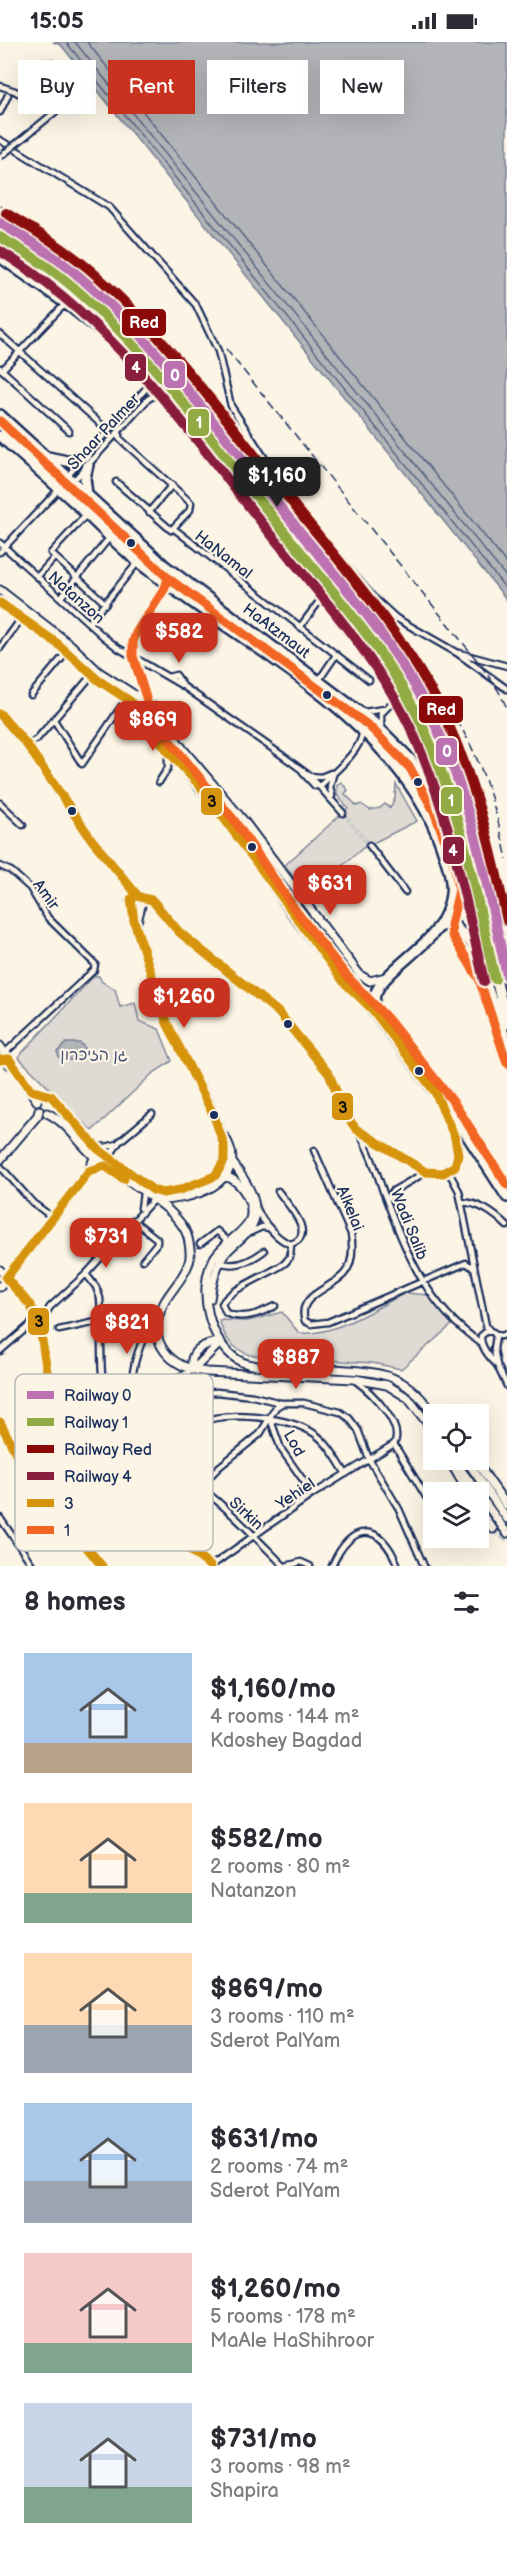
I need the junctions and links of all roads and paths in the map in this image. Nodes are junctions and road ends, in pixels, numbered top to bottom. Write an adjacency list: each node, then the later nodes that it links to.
1 (0, 86): 2 (street)
2 (15, 91): 3 (street); 7 (street, bridge)
3 (8, 95): 4 (street); 5 (street)
4 (0, 97)
5 (0, 112)
6 (0, 140): 46 (street)
7 (0, 157)
8 (0, 260): 9 (street)
9 (64, 304): 11 (street); 13 (street)
10 (0, 334): 11 (street)
11 (20, 351): 12 (street); 17 (street)
12 (1, 369): 18 (street)
13 (152, 381): 14 (street); 15 (street); 17 (street, Shaar Palmer)
14 (164, 392): 15 (street); 43 (street)
15 (157, 394): 19 (street, Shaar Palmer)
16 (0, 415): 21 (highway, HaAtzmaut)
17 (112, 427): 22 (street, Shaar Palmer)
18 (69, 430)
19 (118, 431): 22 (street, Shaar Palmer); 25 (street, HaNamal)
20 (0, 436): 24 (highway, HaAtzmaut)
21 (45, 457): 22 (highway); 24 (highway, HaAtzmaut)
22 (87, 461): 24 (street, Shaar Palmer); 24 (street, Shaar Palmer); 26 (highway)
23 (116, 482): 27 (street)
24 (67, 483): 26 (highway, HaAtzmaut); 28 (highway, HaAtzmaut); 31 (street)
25 (172, 485): 27 (street); 29 (street, HaNamal)
26 (88, 496): 50 (highway, HaAtzmaut)
27 (149, 512): 29 (street)
28 (87, 514): 30 (highway, HaAtzmaut); 33 (street)
29 (173, 528): 43 (street, HaNamal)
30 (110, 537): 34 (highway, HaAtzmaut); 36 (street)
31 (2, 545): 32 (street); 35 (street, Natanzon)
32 (0, 552)
33 (55, 557): 35 (street); 36 (street)
34 (138, 562): 40 (street); 62 (highway, HaAtzmaut)
35 (37, 577): 38 (street, Natanzon)
36 (78, 577): 38 (street); 40 (street)
37 (0, 590): 59 (street)
38 (61, 597): 42 (street, Natanzon)
39 (0, 603): 41 (street)
40 (106, 604): 42 (street)
41 (17, 616): 44 (street); 45 (street)
42 (89, 623): 71 (street, Natanzon)
43 (300, 627): 47 (street, HaNamal)
44 (0, 648)
45 (67, 652): 49 (street); 53 (street)
46 (457, 653): 48 (street); 52 (street)
47 (336, 655): 50 (street); 51 (street, HaNamal)
48 (507, 666)
49 (92, 675): 55 (street); 60 (street)
50 (319, 680): 57 (highway, HaAtzmaut)
51 (369, 680)
52 (507, 689)
53 (32, 695)
54 (399, 695): 56 (street)
55 (127, 698): 60 (street); 61 (street)
56 (385, 709): 57 (street); 63 (street)
57 (358, 710): 63 (highway, HaAtzmaut)
58 (0, 714): 64 (street)
59 (159, 715): 61 (street); 84 (street)
60 (54, 720): 64 (street)
61 (146, 722): 67 (street)
62 (362, 730): 65 (highway, HaAtzmaut); 66 (street)
63 (382, 730): 86 (highway, HaAtzmaut)
64 (27, 745): 82 (street)
65 (377, 745): 66 (street); 83 (highway, HaAtzmaut)
66 (356, 749): 69 (street)
67 (167, 750): 68 (street); 70 (street)
68 (181, 766): 70 (street); 85 (street)
69 (338, 768): 72 (street); 74 (street); 75 (street)
70 (167, 771): 73 (street)
71 (303, 772): 72 (street, Natanzon); 74 (street, Natanzon)
72 (310, 776): 74 (street, Natanzon)
73 (159, 782)
74 (318, 786): 75 (street, Natanzon)
75 (333, 799): 77 (street, Natanzon)
76 (0, 803): 78 (street)
77 (343, 813)
78 (23, 825)
79 (369, 845): 81 (street)
80 (0, 866): 89 (street, Amir)
81 (405, 892)
82 (138, 902): 98 (street); 99 (street)
83 (435, 930): 84 (highway, HaAtzmaut); 87 (highway)
84 (388, 976): 85 (highway, HaAtzmaut)
85 (373, 1010): 91 (highway)
86 (507, 1024)
87 (507, 1042)
88 (0, 1046): 89 (street)
89 (5, 1060): 90 (street)
90 (31, 1090): 92 (street); 94 (street)
91 (435, 1092): 110 (street); 116 (highway)
92 (46, 1095): 93 (street); 94 (street)
93 (54, 1100): 96 (street); 101 (street)
94 (37, 1101): 95 (street)
95 (39, 1110): 96 (street); 105 (street)
96 (47, 1113): 104 (street)
97 (152, 1114): 100 (street)
98 (356, 1129): 109 (street); 119 (street, Wadi Salib)
99 (220, 1130): 106 (street); 113 (street)
100 (119, 1142): 101 (street); 103 (street)
101 (96, 1147): 103 (street); 104 (street)
102 (314, 1150): 138 (street, Alkelai)
103 (108, 1157): 113 (street)
104 (95, 1158): 108 (street); 111 (street)
105 (0, 1160)
106 (232, 1162): 112 (street); 120 (street)
107 (0, 1166): 122 (street)
108 (105, 1166): 111 (street); 115 (street)
109 (426, 1172): 110 (street); 119 (street)
110 (443, 1173): 118 (street)
111 (87, 1174): 122 (street)
112 (227, 1175): 113 (street); 117 (street); 127 (street)
113 (215, 1176)
114 (278, 1191): 129 (street)
115 (143, 1193): 117 (street); 121 (street)
116 (507, 1197)
117 (153, 1200): 121 (street); 144 (street)
118 (462, 1202): 124 (street); 133 (street)
119 (388, 1203): 137 (street, Wadi Salib)
120 (255, 1204): 125 (street); 126 (street)
121 (141, 1211): 123 (street)
122 (52, 1217): 136 (street)
123 (133, 1220): 131 (street); 135 (street)
124 (507, 1226)
125 (272, 1228): 126 (street); 129 (street)
126 (243, 1237): 132 (street)
127 (228, 1241): 128 (street); 143 (street)
128 (200, 1244)
129 (291, 1244): 141 (street)
130 (264, 1251): 132 (street)
131 (143, 1260)
132 (220, 1262): 143 (street)
133 (472, 1267): 137 (street); 149 (street)
134 (0, 1270): 136 (street)
135 (86, 1274): 142 (street); 146 (street, Sirkin)
136 (6, 1278): 139 (street); 145 (street)
137 (423, 1282): 138 (street); 140 (street, Wadi Salib)
138 (412, 1286): 140 (street)
139 (0, 1287)
140 (430, 1290): 152 (street, Wadi Salib)
141 (275, 1306)
142 (51, 1307): 145 (street); 148 (street)
143 (209, 1310): 151 (street)
144 (160, 1313): 156 (street); 159 (street)
145 (37, 1315): 148 (street); 154 (street)
146 (101, 1321): 147 (street); 158 (street, Sirkin)
147 (59, 1330)
148 (41, 1331): 157 (street)
149 (493, 1333): 150 (street); 152 (street); 153 (street)
150 (507, 1334)
151 (221, 1342): 156 (street); 156 (street); 165 (street)
152 (483, 1345): 153 (street); 155 (street)
153 (494, 1346): 155 (street)
154 (0, 1351)
155 (496, 1365): 162 (street)
156 (193, 1370): 160 (street); 161 (street)
157 (48, 1374)
158 (103, 1374)
159 (134, 1374)
160 (186, 1374)
161 (355, 1379): 166 (street); 170 (street)
162 (507, 1386)
163 (213, 1393): 164 (street)
164 (281, 1403): 167 (street, Lod); 172 (street)
165 (426, 1404)
166 (423, 1416)
167 (270, 1418): 168 (street); 176 (street); 177 (street); 179 (street, Lod)
168 (213, 1419)
169 (0, 1422): 171 (street)
170 (394, 1444): 172 (street, Yehiel); 178 (street)
171 (15, 1451)
172 (369, 1459): 177 (street, Yehiel); 199 (street)
173 (461, 1470): 186 (street)
174 (473, 1470): 183 (street)
175 (482, 1470): 181 (street)
176 (213, 1473)
177 (346, 1474): 179 (street, Yehiel)
178 (423, 1492)
179 (314, 1494): 187 (street, Yehiel)
180 (213, 1499): 187 (street, Sirkin)
181 (507, 1506)
182 (0, 1518): 188 (street)
183 (507, 1519)
184 (489, 1524): 185 (street)
185 (493, 1529)
186 (507, 1533)
187 (254, 1536): 194 (street, Yehiel); 195 (street, Sirkin)
188 (15, 1540)
189 (23, 1551): 192 (street)
190 (90, 1551): 193 (street)
191 (191, 1551): 194 (street)
192 (33, 1566)
193 (102, 1566)
194 (211, 1566)
195 (285, 1566): 196 (street, Sirkin)
196 (310, 1566)
197 (332, 1566): 198 (street)
198 (398, 1566)
199 (424, 1566)

